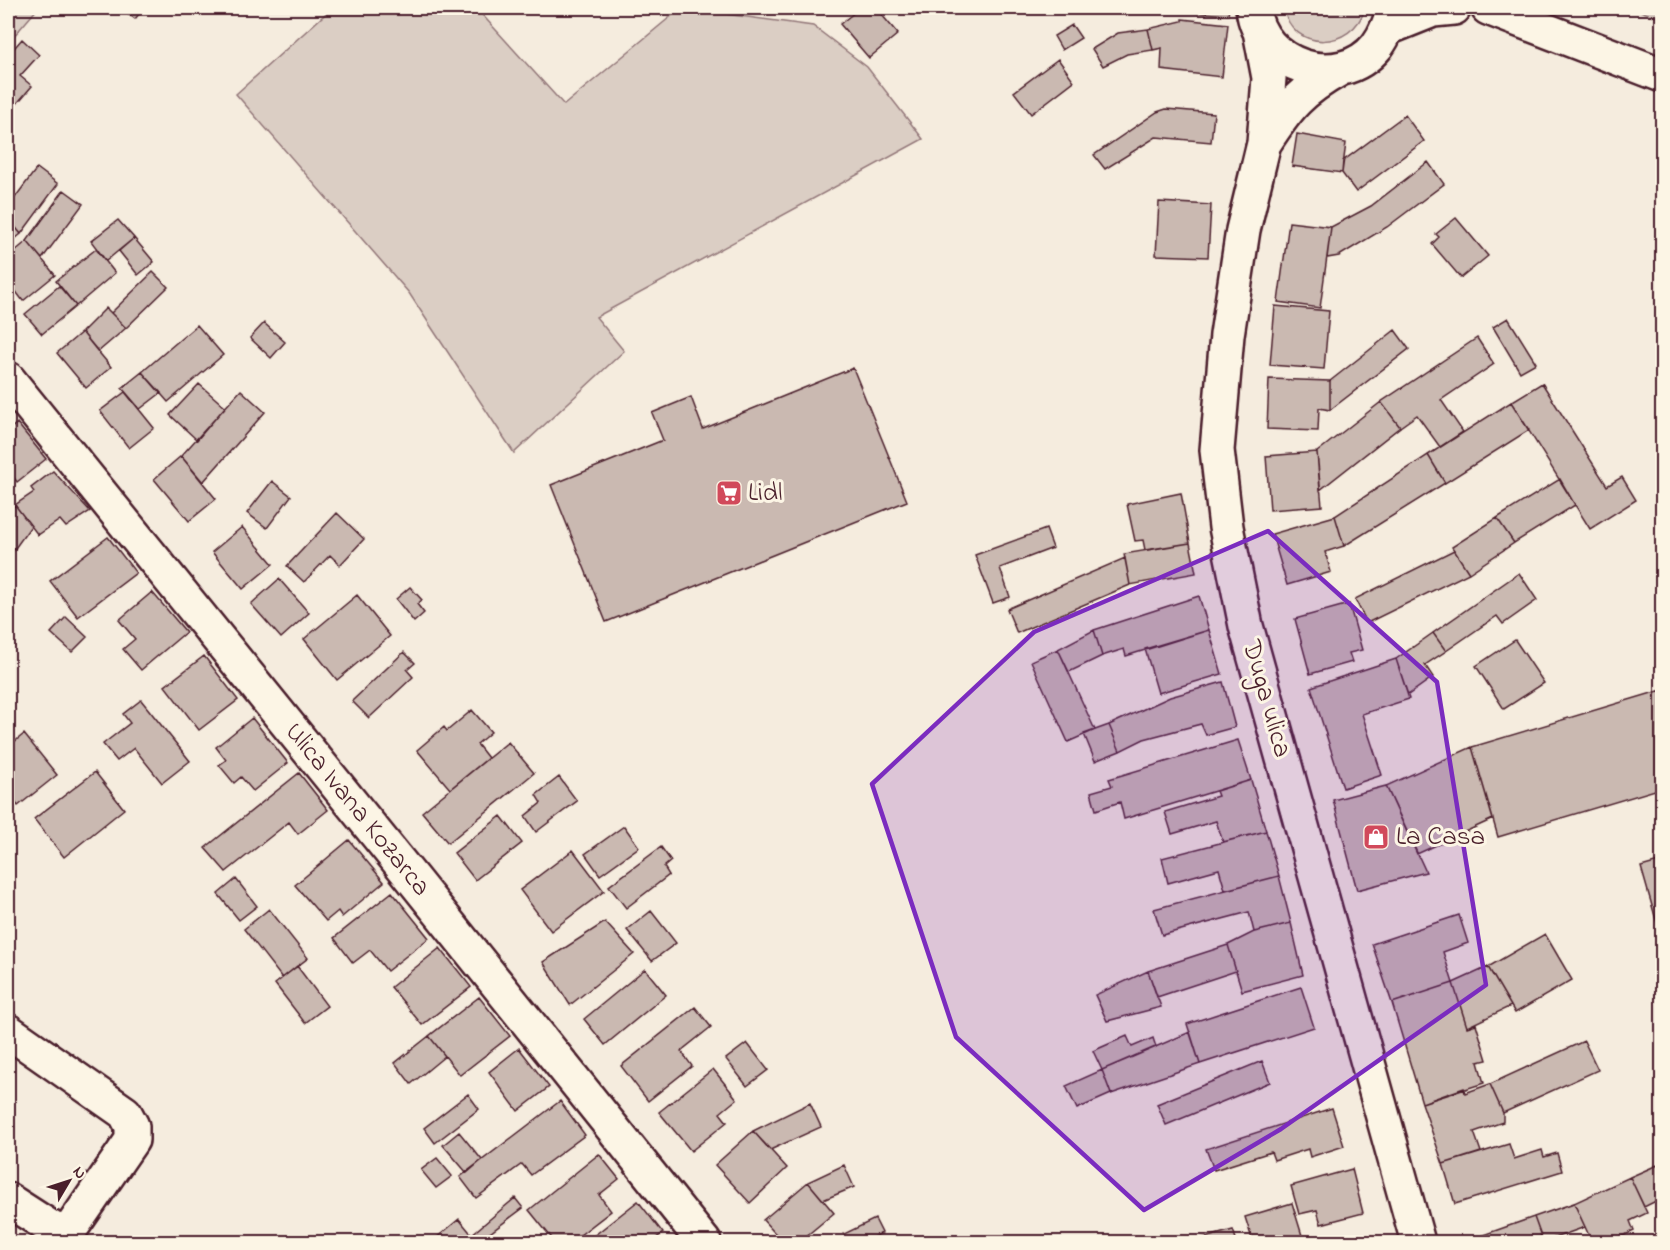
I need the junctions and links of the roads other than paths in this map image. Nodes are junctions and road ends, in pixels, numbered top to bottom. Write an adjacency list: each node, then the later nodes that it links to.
1 (1454, 8): 3 (main road)
2 (1488, 8): 6 (main road)
3 (1391, 18): 5 (main road, Duga ulica)
4 (1257, 19): 5 (main road, Duga ulica); 7 (main road, Duga ulica)
5 (1340, 69): 7 (main road, Duga ulica)
6 (1662, 75)
7 (1264, 143): 12 (main road, Duga ulica)
8 (8, 379): 11 (main road, Ulica Ivana Kozarca)
9 (8, 1030): 10 (main road)
10 (8, 1200)
11 (704, 1242)
12 (1418, 1242)

